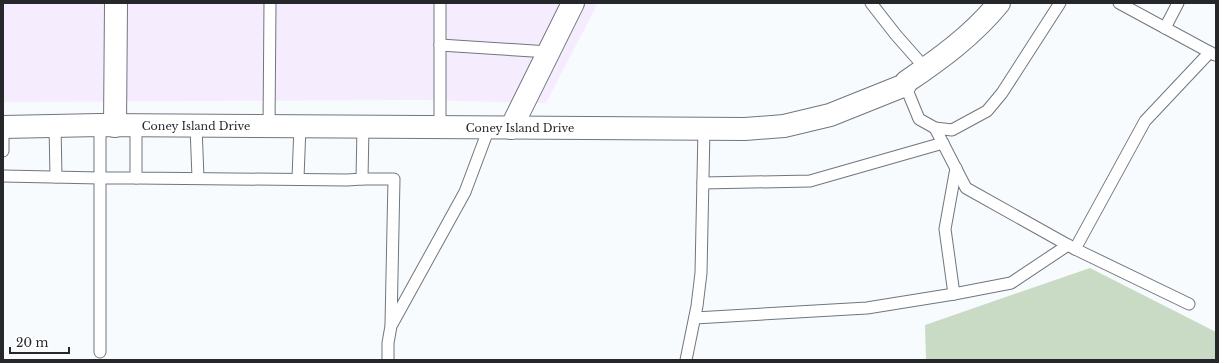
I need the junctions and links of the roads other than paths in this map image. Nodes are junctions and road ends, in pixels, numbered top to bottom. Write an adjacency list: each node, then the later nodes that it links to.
1 (116, 3): 16 (street)
2 (270, 3): 21 (lane)
3 (440, 3): 11 (lane)
4 (574, 3): 12 (street)
5 (871, 3): 14 (lane)
6 (999, 3): 14 (street, Coney Island Drive)
7 (1060, 3): 26 (lane)
8 (1119, 3): 10 (lane)
9 (1178, 3): 10 (lane)
10 (1165, 28): 13 (lane)
11 (440, 45): 12 (lane); 23 (lane)
12 (549, 52): 25 (street)
13 (1213, 54): 39 (lane)
14 (926, 69): 15 (street, Coney Island Drive)
15 (905, 85): 26 (lane); 27 (street, Coney Island Drive)
16 (117, 125): 17 (street, Coney Island Drive); 18 (street, Coney Island Drive); 33 (lane); 34 (lane)
17 (55, 126): 20 (street, Coney Island Drive); 32 (lane)
18 (196, 126): 21 (street, Coney Island Drive); 35 (lane)
19 (300, 126): 21 (street, Coney Island Drive); 22 (street, Coney Island Drive); 36 (lane)
20 (3, 127): 29 (lane)
21 (269, 127)
22 (363, 127): 23 (street, Coney Island Drive); 37 (lane)
23 (440, 128): 24 (street, Coney Island Drive)
24 (489, 128): 25 (street, Coney Island Drive); 43 (lane)
25 (511, 128): 27 (street, Coney Island Drive)
26 (935, 128): 28 (lane)
27 (704, 129): 38 (lane)
28 (943, 143): 30 (lane); 38 (lane)
29 (3, 151)
30 (956, 168): 39 (lane); 40 (lane)
31 (3, 176): 32 (lane)
32 (56, 177): 33 (lane)
33 (100, 178): 34 (lane); 44 (lane)
34 (136, 178): 35 (lane)
35 (198, 178): 36 (lane)
36 (298, 178): 37 (lane)
37 (362, 179): 43 (lane)
38 (703, 183): 42 (lane)
39 (1072, 247): 40 (lane); 41 (lane)
40 (954, 294): 42 (lane)
41 (1189, 304)
42 (695, 318): 46 (lane)
43 (391, 326): 45 (lane)
44 (100, 352)
45 (388, 360)
46 (686, 360)

